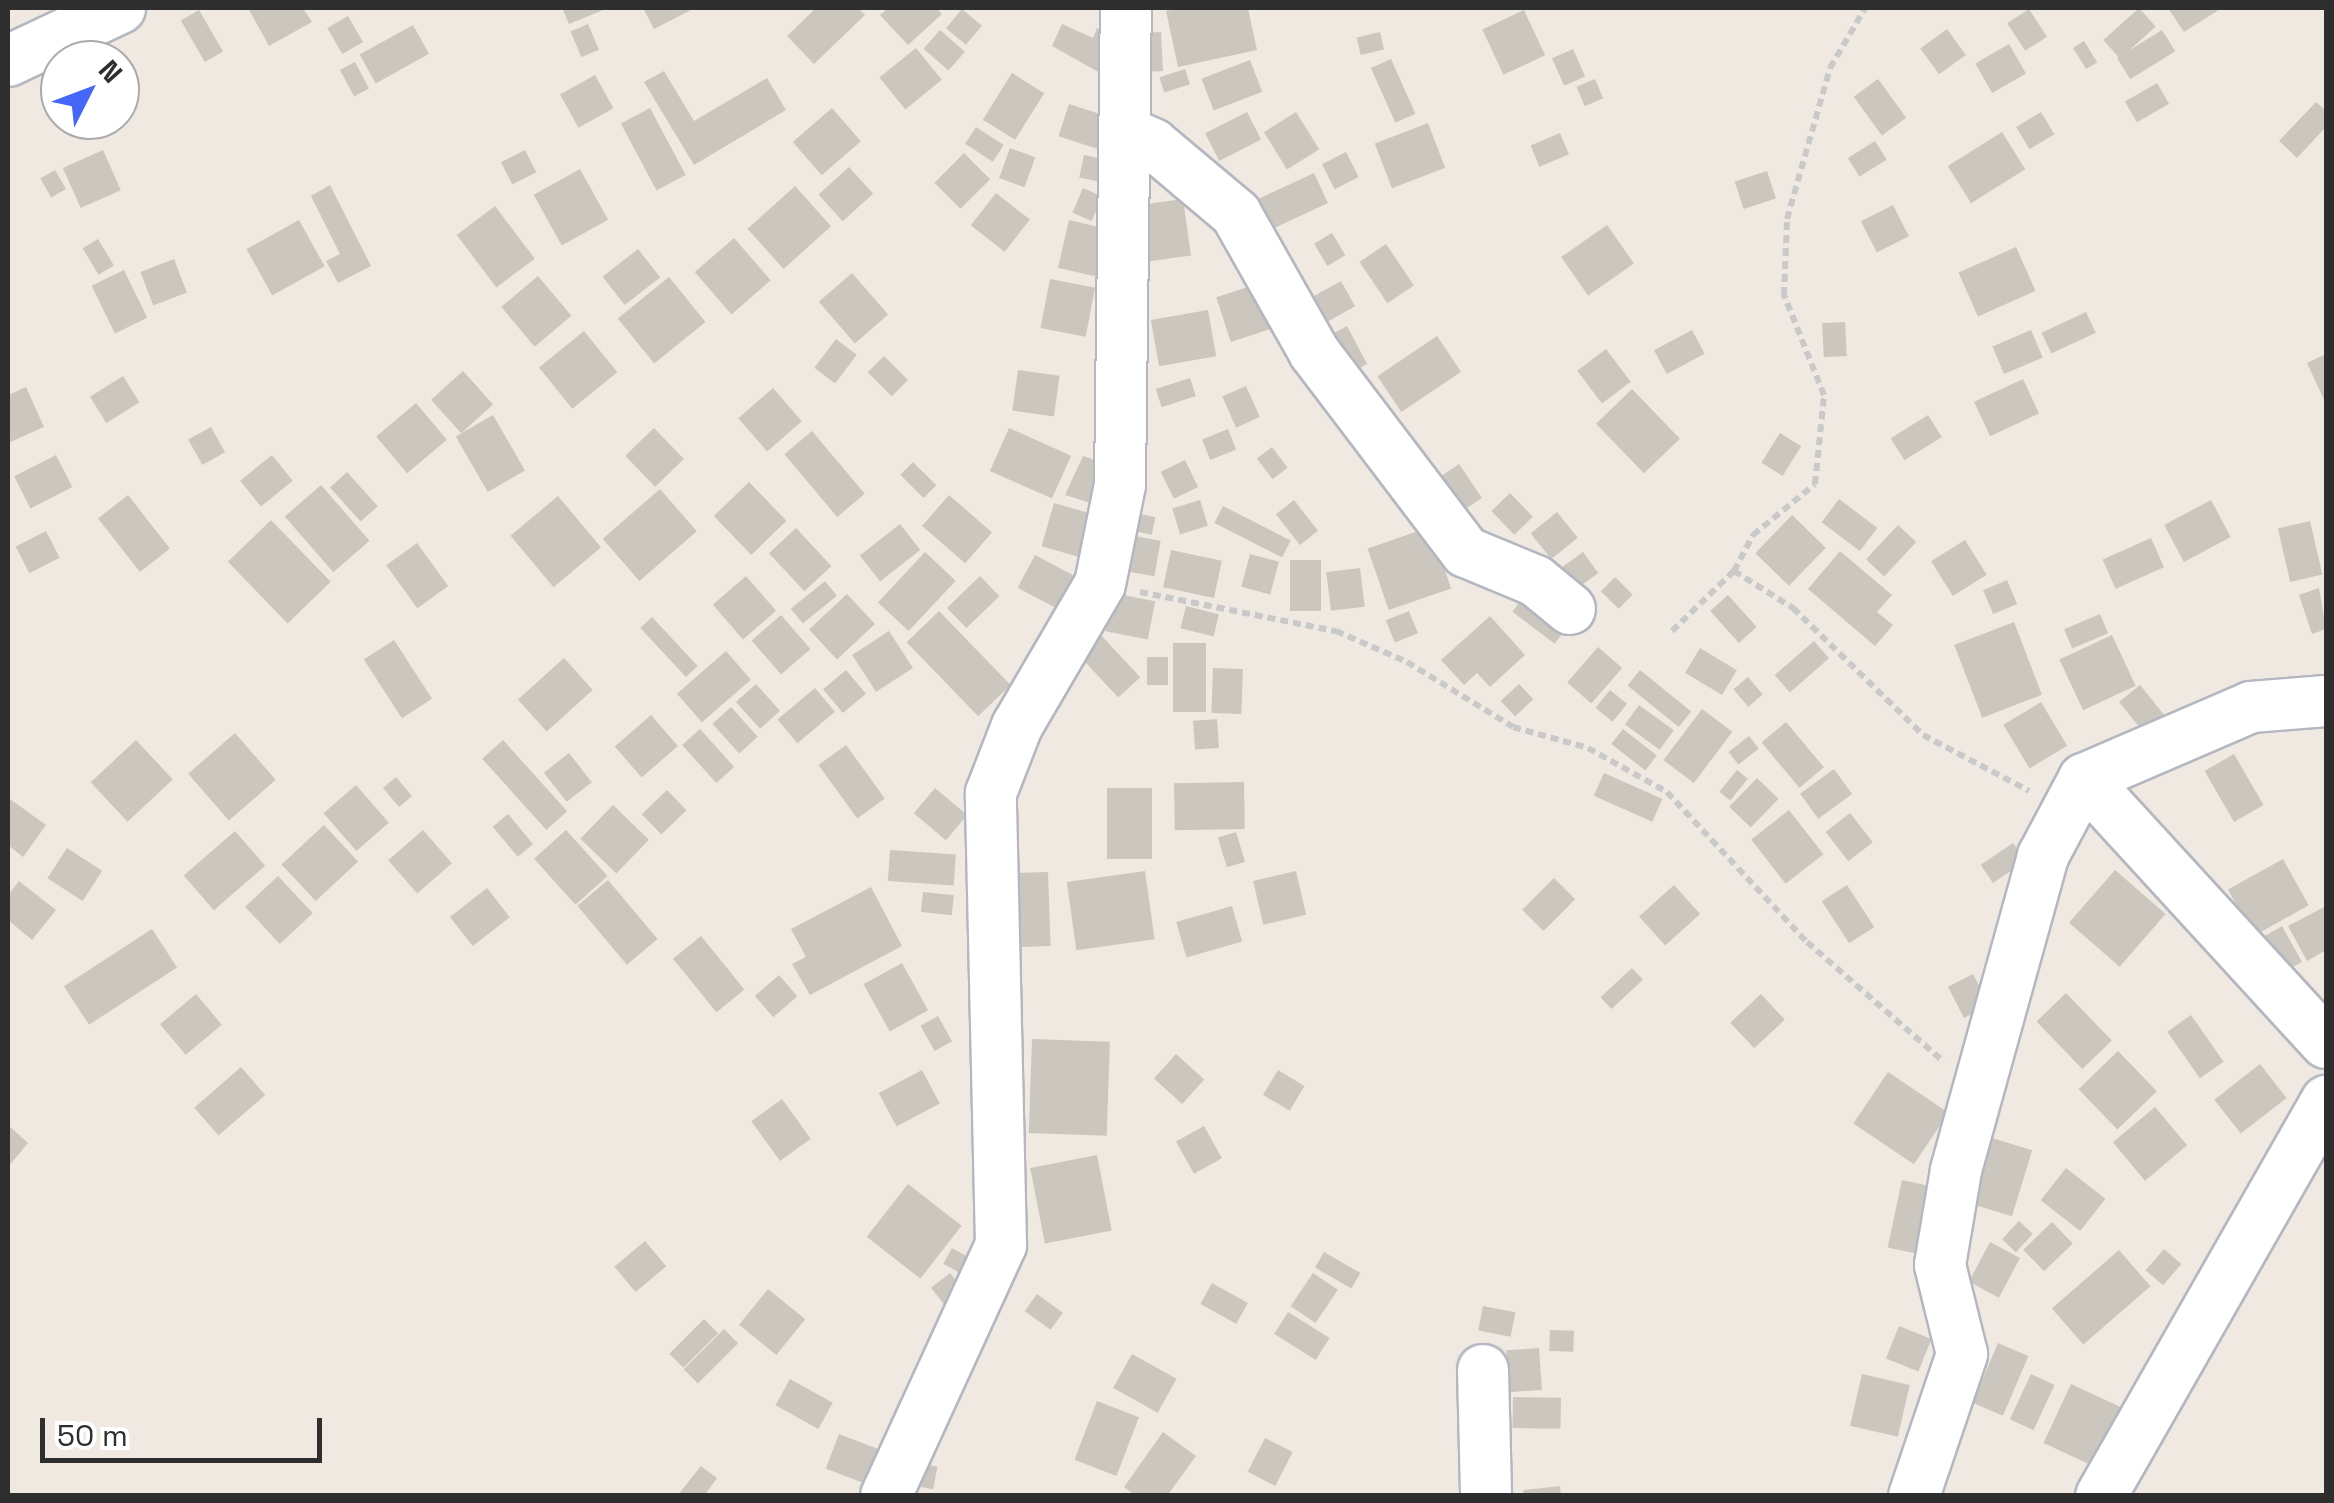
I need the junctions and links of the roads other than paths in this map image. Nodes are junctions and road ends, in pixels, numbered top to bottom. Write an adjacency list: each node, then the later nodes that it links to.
1 (120, 8): 3 (street)
2 (1126, 8): 4 (street)
3 (8, 61)
4 (1124, 132): 5 (street); 11 (street)
5 (1570, 609)
6 (2326, 701): 7 (street)
7 (2084, 779): 8 (street); 13 (street)
8 (2326, 1043)
9 (2326, 1101): 14 (street)
10 (1483, 1370): 12 (street)
11 (886, 1496)
12 (1486, 1496)
13 (1914, 1496)
14 (2101, 1496)

